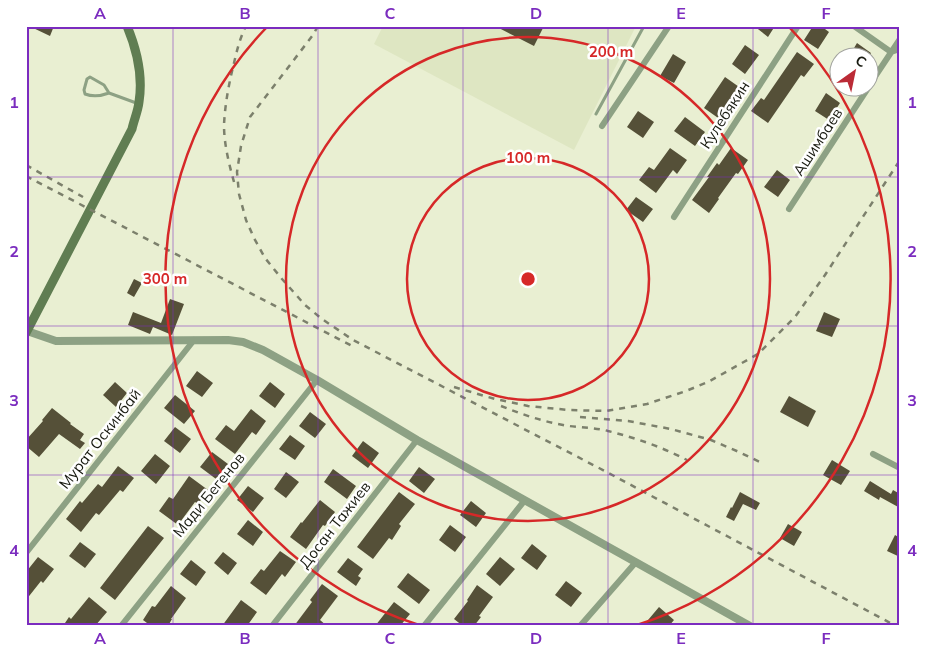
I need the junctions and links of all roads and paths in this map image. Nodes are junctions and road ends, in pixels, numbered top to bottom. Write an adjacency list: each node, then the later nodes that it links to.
1 (127, 26): 12 (main road)
2 (644, 26): 13 (lane)
3 (669, 26): 14 (street)
4 (798, 26): 16 (street, Кулебякин)
5 (854, 26): 8 (street)
6 (900, 39): 8 (street, Ашимбаев)
7 (900, 49): 8 (street)
8 (891, 52): 9 (street, Ашимбаев)
9 (878, 72)
10 (109, 93): 10 (lane); 12 (lane)
11 (861, 98): 15 (street, Ашимбаев)
12 (139, 104): 17 (main road)
13 (596, 114)
14 (602, 126)
15 (789, 210)
16 (674, 217)
17 (27, 332): 18 (street)
18 (194, 340): 19 (street); 24 (street, Мурат Оскинбай)
19 (317, 380): 20 (street); 26 (street, Мади Бегенов)
20 (417, 440): 23 (street); 27 (street, Досан Тажиев)
21 (873, 454): 22 (street)
22 (900, 468)
23 (525, 500): 25 (street); 28 (street)
24 (26, 553)
25 (636, 562): 29 (street); 30 (street)
26 (121, 626)
27 (272, 626)
28 (424, 626)
29 (580, 626)
30 (750, 626)

